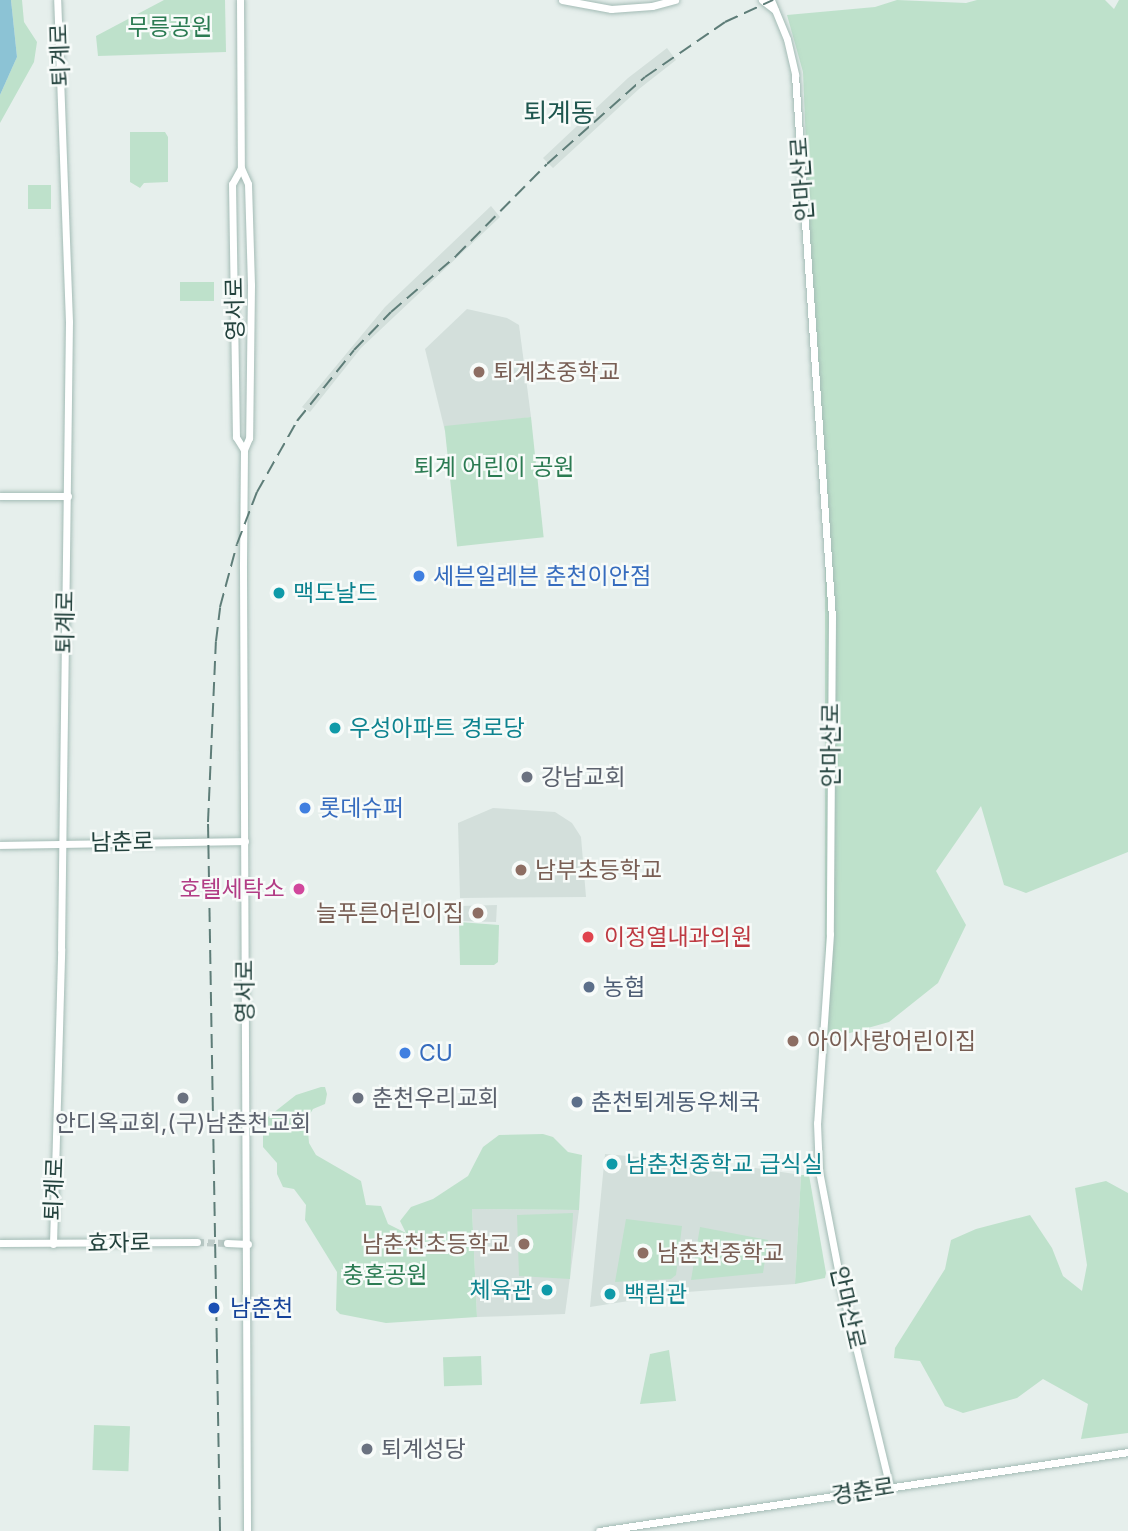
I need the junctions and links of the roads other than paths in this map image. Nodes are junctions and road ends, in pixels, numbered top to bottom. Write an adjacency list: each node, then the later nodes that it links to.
1 (57, 0): 10 (street, 퇴계로)
2 (240, 0): 7 (street, 영서로)
3 (562, 0): 4 (street)
4 (675, 0)
5 (762, 0): 6 (street)
6 (774, 4): 20 (street, 안마산로)
7 (241, 168): 8 (street, 영서로); 8 (street, 영서로)
8 (244, 450): 11 (street, 영서로)
9 (0, 496): 10 (street)
10 (68, 496): 12 (street, 퇴계로)
11 (244, 841): 12 (street, 남춘로); 18 (street, 영서로)
12 (62, 844): 13 (street, 남춘로); 17 (street, 퇴계로)
13 (0, 845)
14 (197, 1242): 17 (street, 효자로)
15 (0, 1243): 17 (street, 효자로)
16 (227, 1243): 18 (street)
17 (53, 1244)
18 (248, 1244): 21 (street, 영서로)
19 (1128, 1452): 20 (street, 경춘로)
20 (890, 1487): 22 (street, 경춘로)
21 (247, 1531)
22 (599, 1531)

